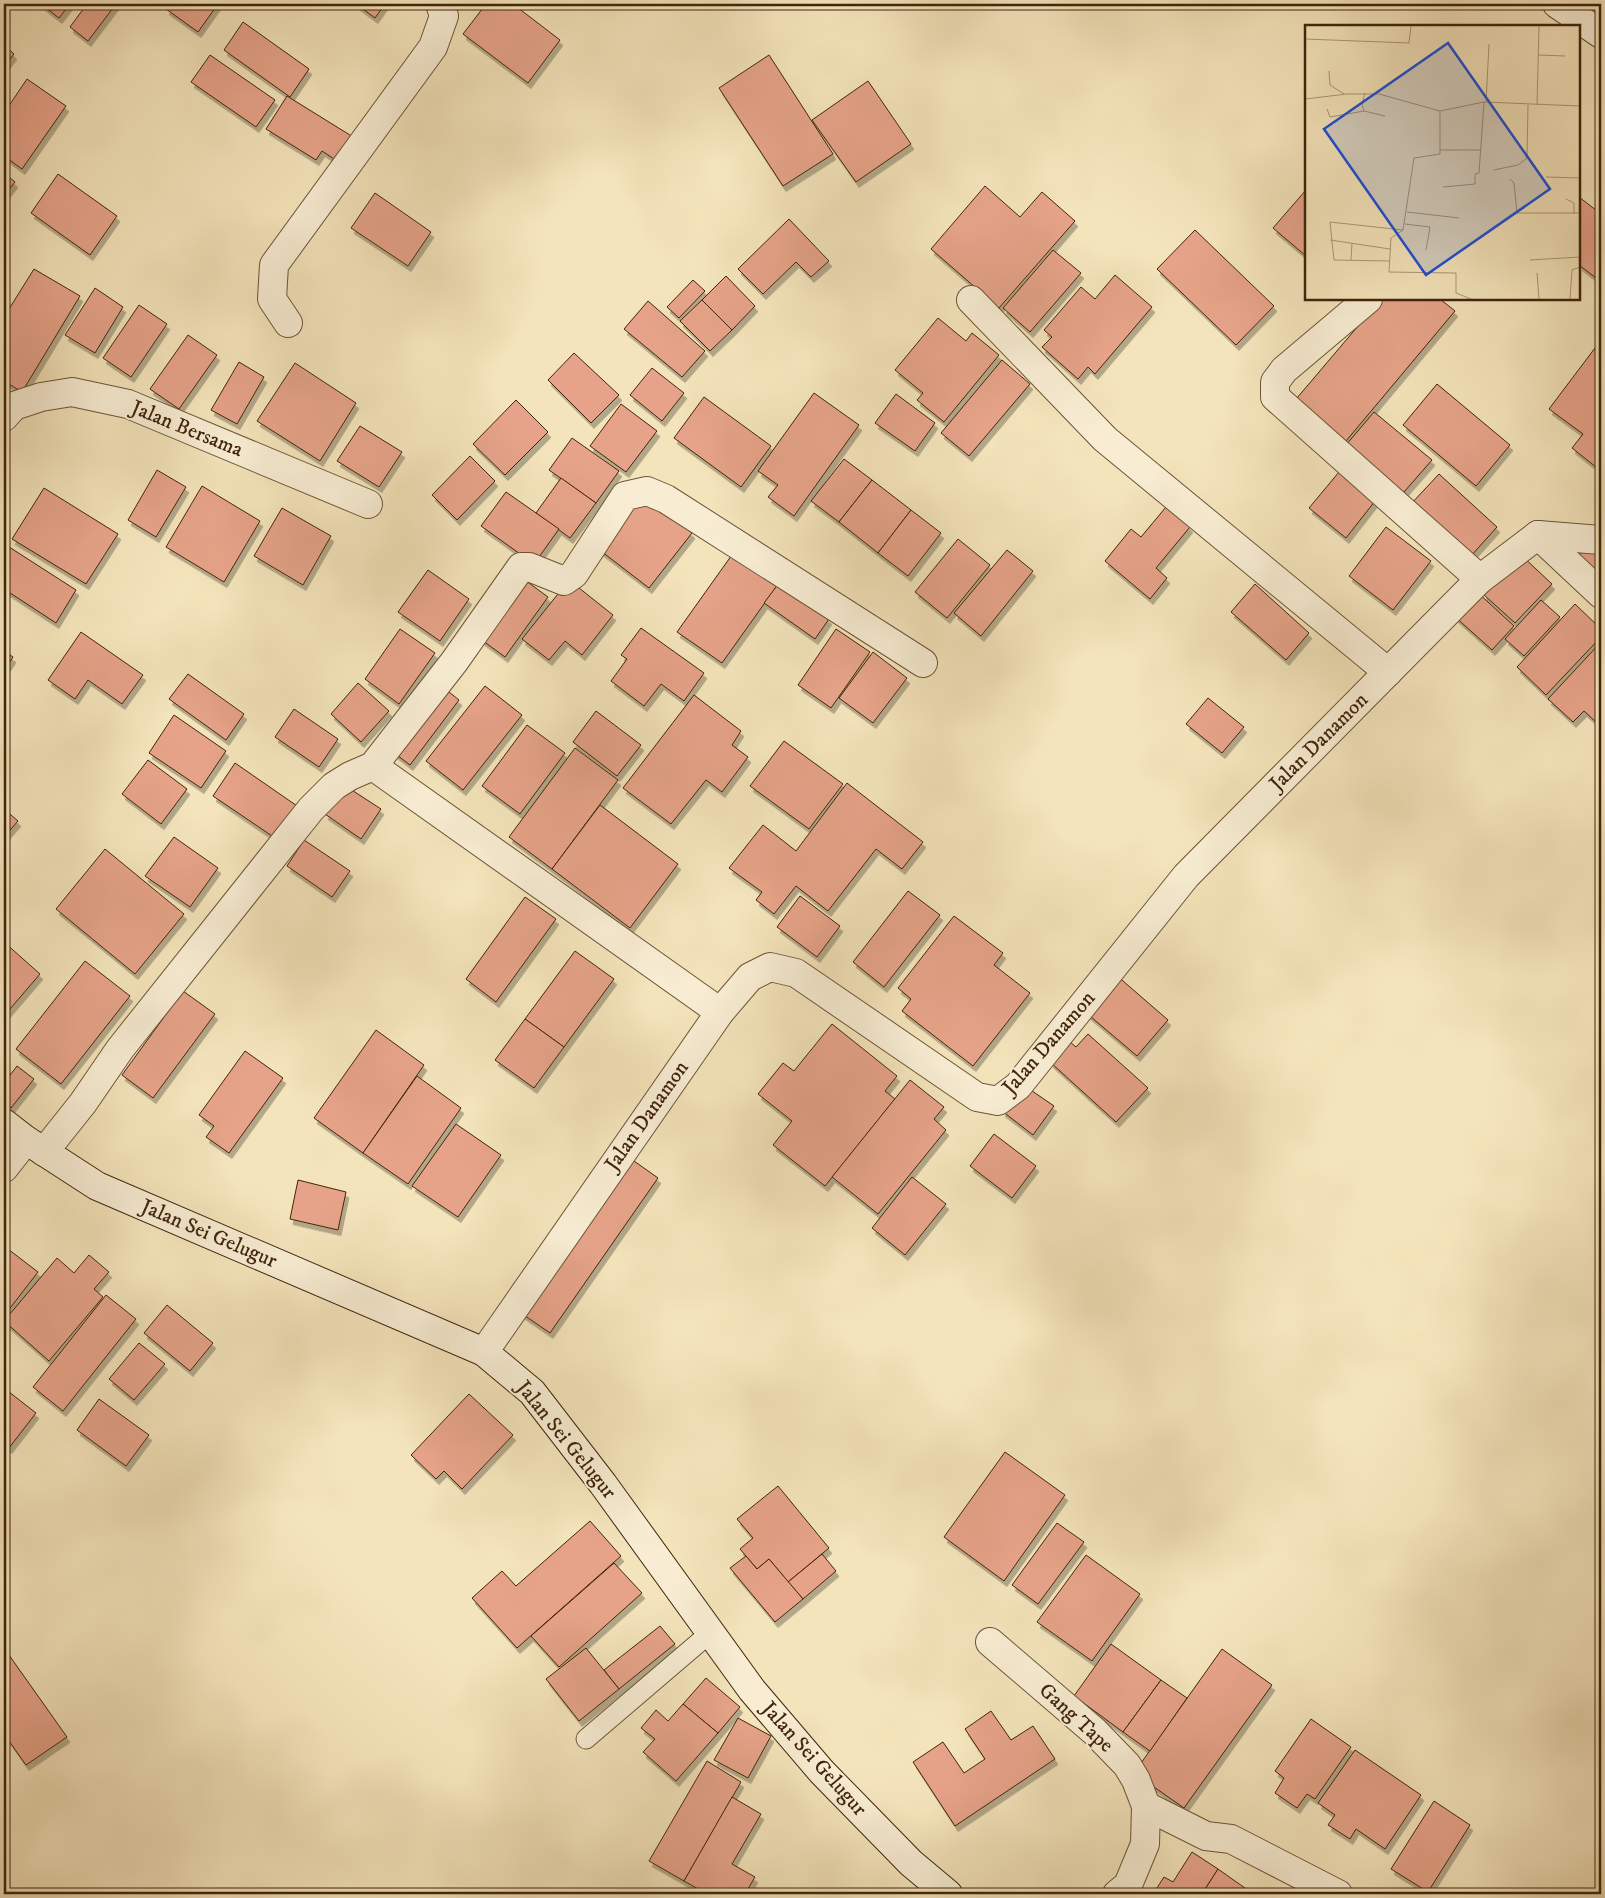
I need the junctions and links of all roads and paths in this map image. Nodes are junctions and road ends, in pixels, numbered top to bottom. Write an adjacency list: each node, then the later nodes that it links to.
1 (440, 4): 6 (street)
2 (1557, 4): 3 (street)
3 (1601, 34)
4 (971, 300): 14 (street)
5 (1367, 300): 11 (street)
6 (288, 323)
7 (4, 417): 8 (street, Jalan Bersama)
8 (368, 504)
9 (1538, 536): 10 (street); 11 (street, Jalan Danamon); 12 (street)
10 (1601, 540)
11 (1480, 579): 14 (street, Jalan Danamon)
12 (1601, 594)
13 (923, 663): 15 (street)
14 (1388, 672): 16 (street, Jalan Danamon)
15 (373, 766): 16 (street); 18 (street)
16 (720, 1012): 20 (street, Jalan Danamon)
17 (4, 1123): 18 (street, Jalan Sei Gelugur)
18 (35, 1146): 19 (street); 20 (street, Jalan Sei Gelugur)
19 (4, 1168)
20 (484, 1352): 21 (street, Jalan Sei Gelugur)
21 (710, 1634): 23 (lane); 25 (street, Jalan Sei Gelugur)
22 (990, 1642): 24 (street, Gang Tape)
23 (586, 1739)
24 (1146, 1806): 26 (street, Gang Tape); 27 (street)
25 (948, 1894)
26 (1117, 1894)
27 (1338, 1894)

